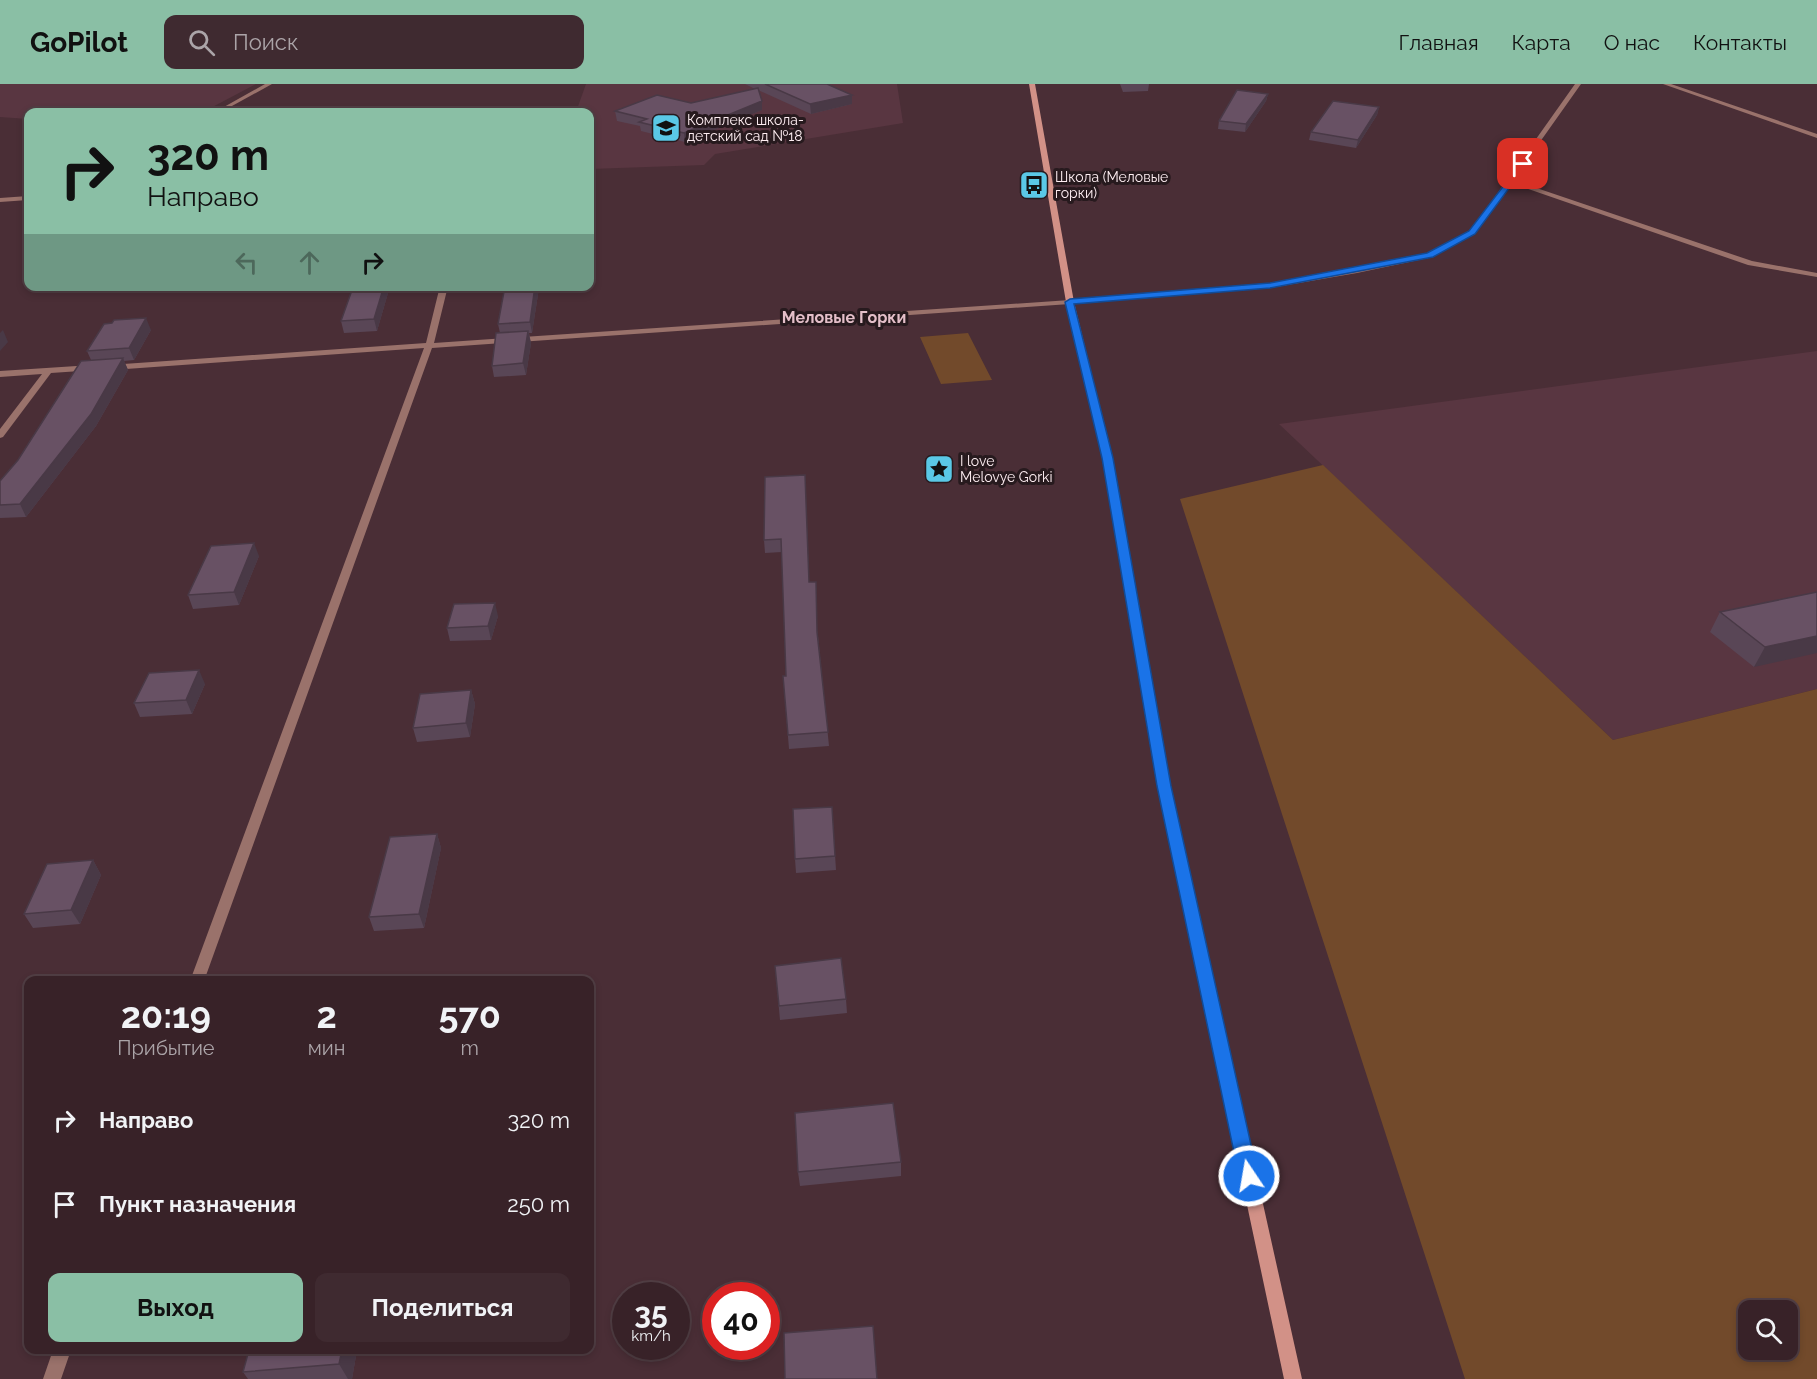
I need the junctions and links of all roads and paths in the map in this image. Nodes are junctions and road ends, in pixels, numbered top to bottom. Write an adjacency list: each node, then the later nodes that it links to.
1 (269, 84): 5 (street)
2 (1032, 84): 12 (street)
3 (1578, 84): 7 (street)
4 (1666, 84): 6 (street)
5 (226, 108)
6 (1817, 136)
7 (1510, 181): 10 (street); 12 (street)
8 (24, 198): 9 (street)
9 (0, 200)
10 (1817, 275)
11 (443, 291): 13 (street)
12 (1070, 302): 13 (street); 20 (street)
13 (429, 346): 14 (street); 17 (street)
14 (48, 371): 15 (street); 16 (street)
15 (0, 374)
16 (0, 435)
17 (199, 976)
18 (61, 1354): 19 (street)
19 (52, 1379)
20 (1293, 1379)

